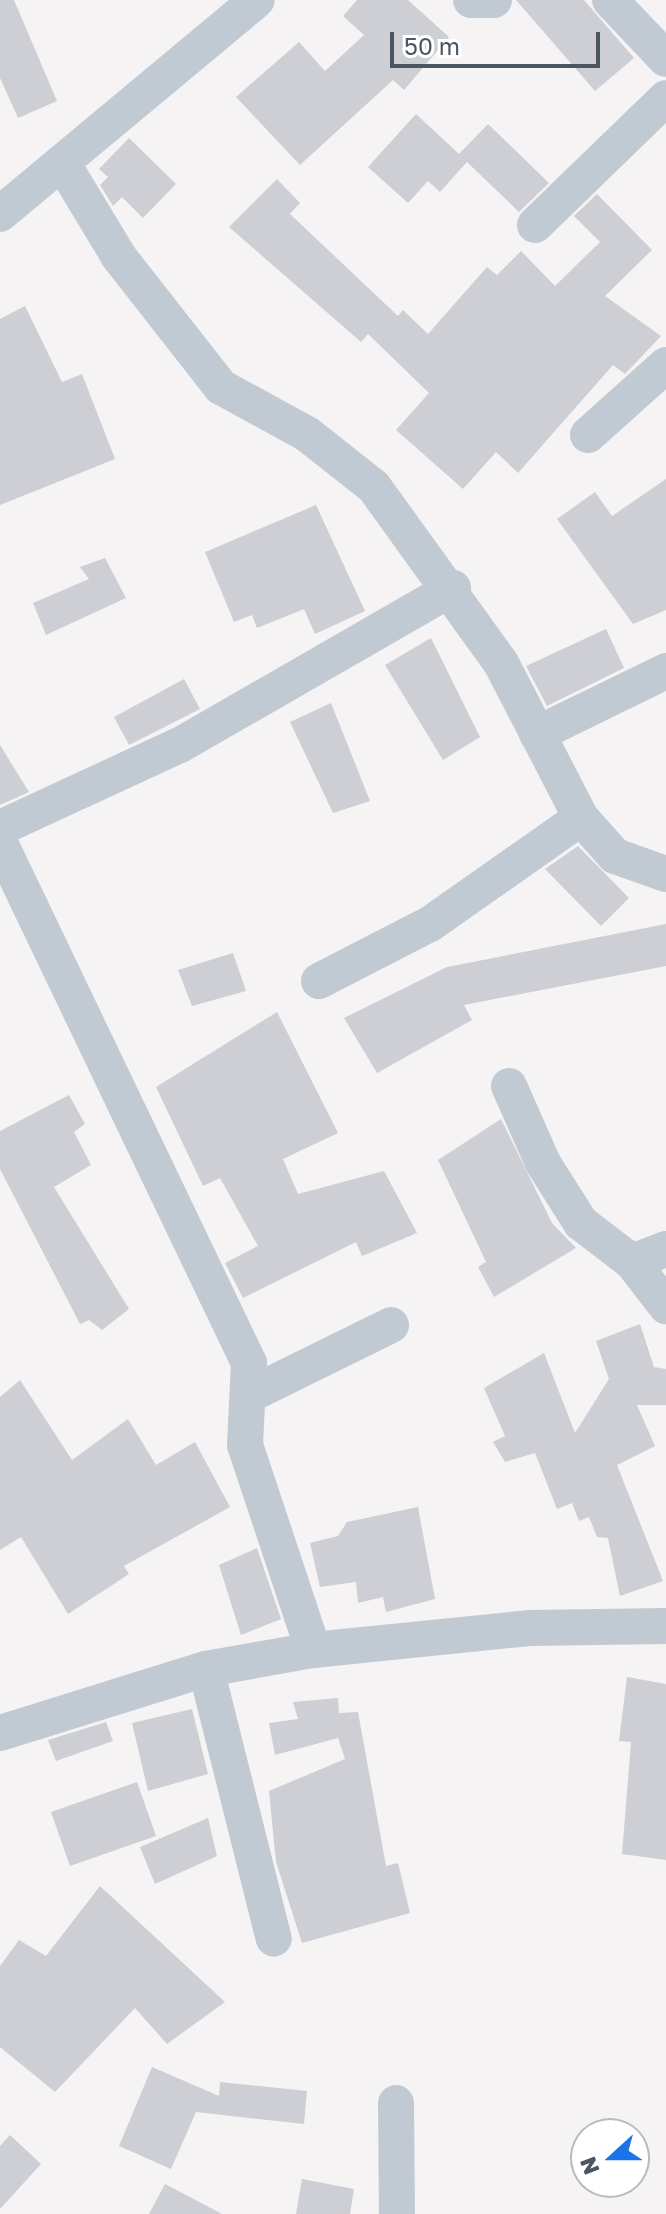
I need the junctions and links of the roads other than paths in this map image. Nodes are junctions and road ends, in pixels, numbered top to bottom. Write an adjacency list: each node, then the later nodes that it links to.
1 (257, 0): 7 (street)
2 (471, 0): 3 (street)
3 (494, 0)
4 (610, 0): 5 (street)
5 (666, 59)
6 (666, 98): 9 (street)
7 (63, 164): 8 (street); 12 (street)
8 (0, 214)
9 (535, 225)
10 (666, 365): 11 (street)
11 (588, 435)
12 (453, 588): 14 (street); 16 (street)
13 (666, 671): 14 (street)
14 (537, 734): 15 (street)
15 (581, 818): 18 (street); 19 (street)
16 (0, 828)
17 (0, 843): 25 (street)
18 (666, 874)
19 (319, 981)
20 (509, 1086): 22 (street)
21 (666, 1249): 22 (street)
22 (632, 1262): 23 (street)
23 (666, 1306)
24 (391, 1325): 25 (street)
25 (251, 1394): 27 (street)
26 (666, 1626): 27 (street)
27 (313, 1650): 28 (street)
28 (206, 1669): 29 (street); 30 (street)
29 (0, 1733)
30 (274, 1939)
31 (396, 2103): 32 (street)
32 (397, 2214)

